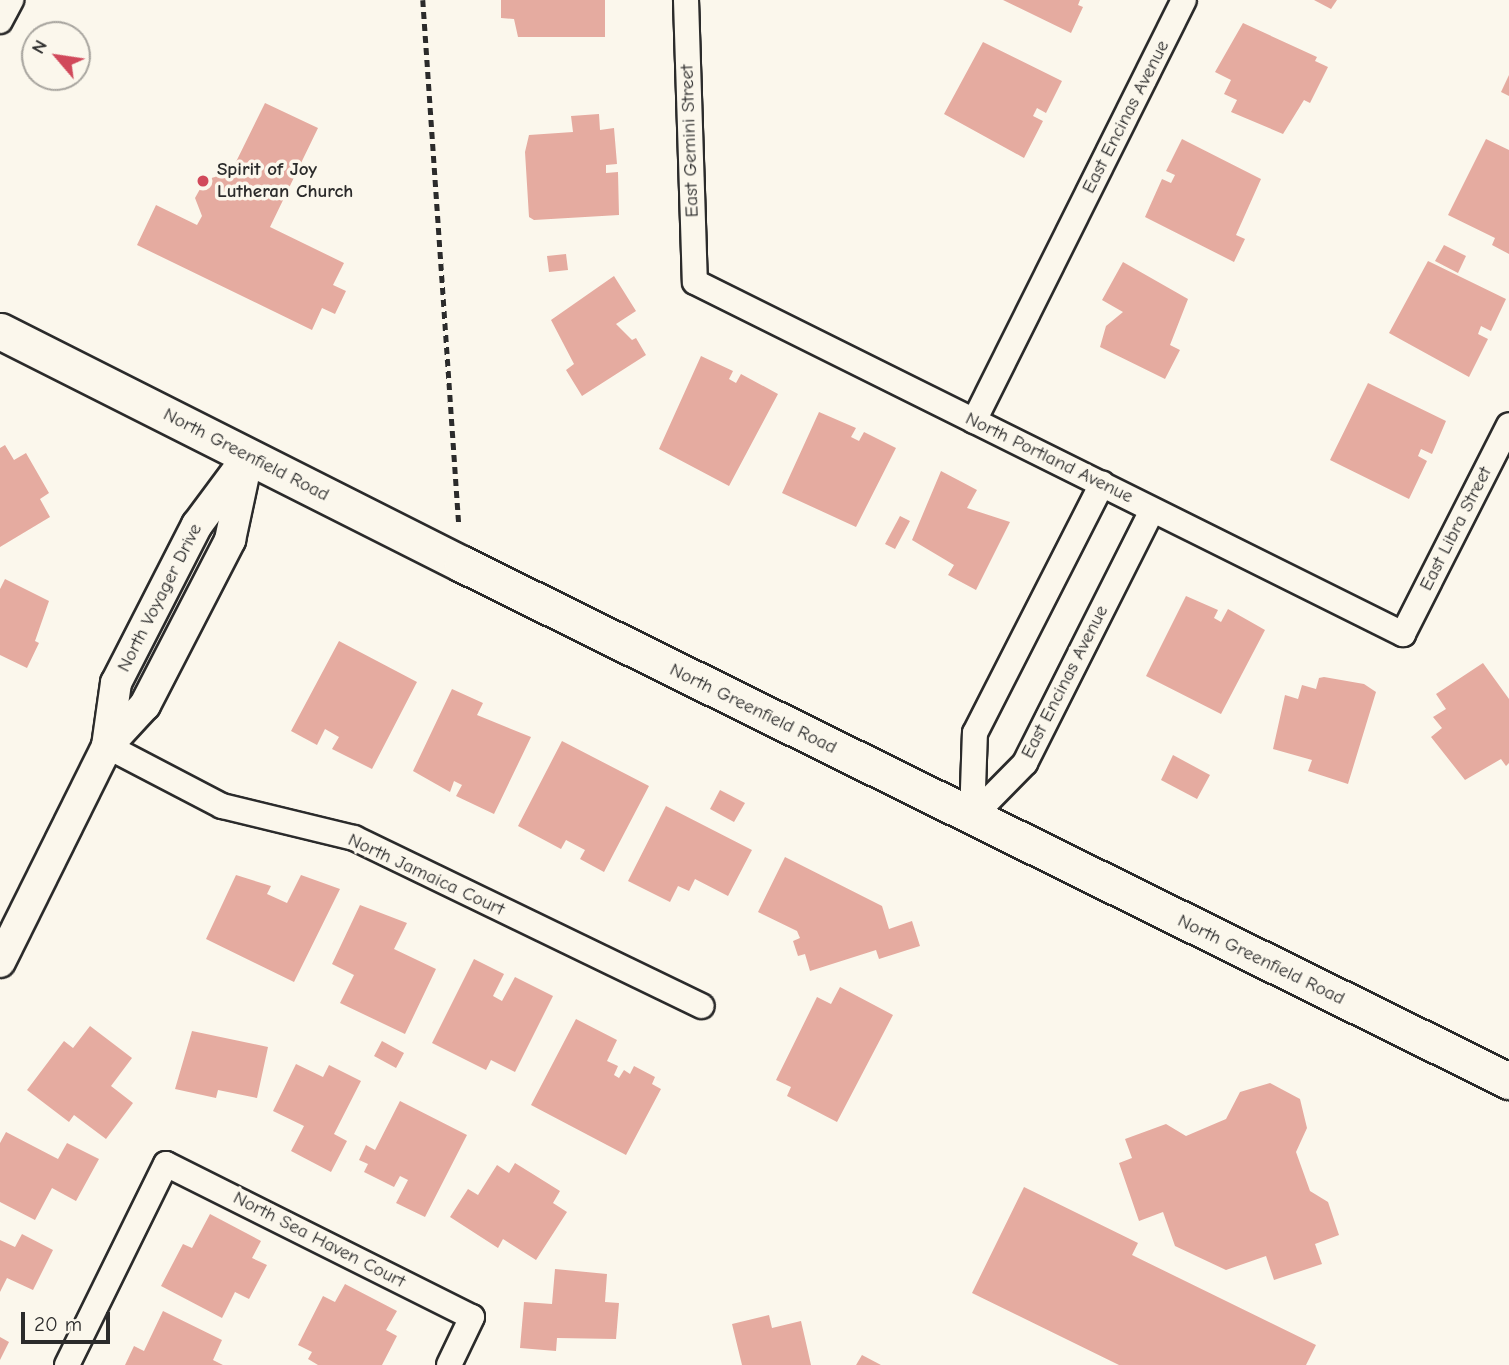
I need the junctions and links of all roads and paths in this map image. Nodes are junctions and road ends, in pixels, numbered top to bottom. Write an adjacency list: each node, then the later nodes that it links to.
1 (11, 0): 5 (street)
2 (423, 0): 13 (path)
3 (686, 0): 6 (street, East Gemini Street)
4 (1184, 0): 8 (street, East Encinas Avenue)
5 (0, 21)
6 (695, 282): 8 (street, North Portland Avenue)
7 (0, 331): 10 (main road, North Greenfield Road)
8 (974, 421): 11 (street, North Portland Avenue)
9 (1509, 425): 14 (street, East Libra Street)
10 (248, 456): 13 (main road, North Greenfield Road); 15 (street, North Voyager Drive)
11 (1102, 484): 12 (street, North Portland Avenue); 16 (street)
12 (1153, 510): 14 (street, North Portland Avenue); 16 (street, East Encinas Avenue)
13 (462, 564): 16 (main road, North Greenfield Road)
14 (1403, 634)
15 (107, 746): 17 (street, North Voyager Drive); 18 (street, North Jamaica Court)
16 (972, 817): 19 (main road, North Greenfield Road)
17 (0, 962)
18 (701, 1006)
19 (1509, 1081)
20 (67, 1365): 21 (street, North Sea Haven Court)
21 (449, 1365)

